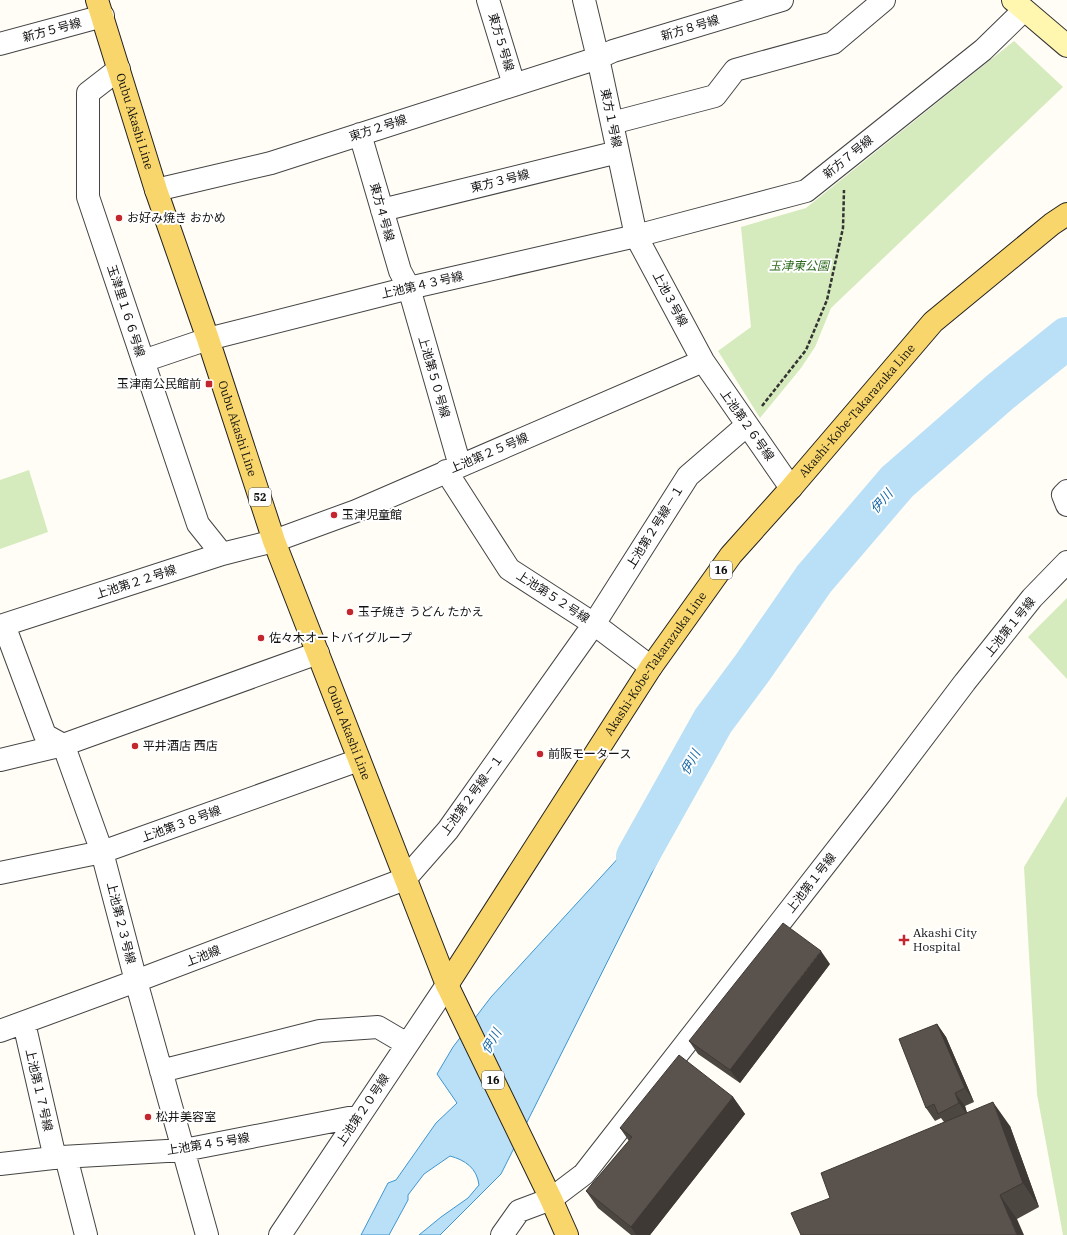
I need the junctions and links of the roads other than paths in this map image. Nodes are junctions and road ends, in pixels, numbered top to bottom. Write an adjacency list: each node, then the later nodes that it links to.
1 (488, 0): 11 (street, 東方５号線)
2 (584, 0): 9 (street, 東方１号線)
3 (782, 0): 9 (street, 新方８号線)
4 (884, 0): 12 (street)
5 (1018, 5): 8 (street); 18 (street, 新方７号線)
6 (100, 8): 7 (street, 新方５号線); 10 (main road, Oubu Akashi Line / 52)
7 (0, 44)
8 (1067, 46)
9 (598, 58): 11 (street, 東方２号線); 12 (street, 東方１号線)
10 (119, 69): 15 (main road, Oubu Akashi Line / 52); 22 (street, 玉津里１６６号線)
11 (514, 85): 13 (street, 東方２号線)
12 (612, 123): 14 (street, 東方１号線)
13 (360, 134): 15 (street, 東方２号線); 16 (street, 東方４号線)
14 (618, 152): 16 (street, 東方３号線); 18 (street, 東方１号線)
15 (156, 190): 20 (main road, Oubu Akashi Line / 52)
16 (382, 210): 19 (street, 東方４号線)
17 (1067, 214): 25 (main road, Akashi-Kobe-Takarazuka Line / 16)
18 (636, 236): 19 (street, 上池第４３号線); 21 (street, 上池３号線)
19 (409, 288): 20 (street, 上池第４３号線); 24 (street, 上池第５０号線)
20 (208, 339): 22 (street, 上池第４３号線); 28 (main road, Oubu Akashi Line / 52)
21 (703, 361): 23 (street, 上池第２６号線); 24 (street, 上池第２５号線)
22 (143, 362): 29 (street, 玉津里１６６号線)
23 (747, 425): 25 (street, 上池第２６号線); 31 (street, 上池第２号線－１)
24 (453, 469): 28 (street, 上池第２５号線); 31 (street, 上池第５２号線)
25 (791, 488): 34 (main road, Akashi-Kobe-Takarazuka Line / 16)
26 (1067, 492): 27 (street)
27 (1067, 505)
28 (274, 541): 29 (street, 上池第２２号線); 33 (main road, Oubu Akashi Line / 52)
29 (222, 554): 32 (street, 上池第２２号線)
30 (1067, 562): 51 (street, 上池第１号線)
31 (594, 624): 34 (street, 上池第５２号線); 40 (street, 上池第２号線－１)
32 (2, 626): 35 (street)
33 (318, 653): 35 (street); 37 (main road, Oubu Akashi Line / 52)
34 (651, 667): 42 (main road, Akashi-Kobe-Takarazuka Line / 16)
35 (62, 745): 36 (street); 38 (street, 上池第２３号線)
36 (0, 760)
37 (359, 760): 38 (street, 上池第３８号線); 40 (main road, Oubu Akashi Line / 52)
38 (102, 852): 39 (street, 上池第３８号線); 41 (street, 上池第２３号線)
39 (0, 873)
40 (405, 879): 41 (street, 上池線); 42 (main road, Oubu Akashi Line / 52)
41 (136, 981): 43 (street, 上池線); 46 (street, 上池第２３号線)
42 (449, 990): 45 (street, 上池第２０号線); 51 (main road, 16)
43 (24, 1023): 44 (street, 上池線); 49 (street, 上池第１７号線)
44 (0, 1031)
45 (407, 1044): 46 (street); 47 (street, 上池第２０号線)
46 (161, 1071): 48 (street, 上池第２３号線)
47 (360, 1116): 48 (street, 上池第４５号線); 54 (street, 上池第２０号線)
48 (184, 1150): 49 (street, 上池第４５号線); 53 (street, 上池第２３号線)
49 (60, 1157): 50 (street, 上池第４５号線); 52 (street, 上池第１７号線)
50 (0, 1164)
51 (551, 1199): 55 (street, 上池第１号線); 56 (main road, 16)
52 (86, 1235)
53 (208, 1235)
54 (280, 1235)
55 (502, 1235)
56 (567, 1235)

